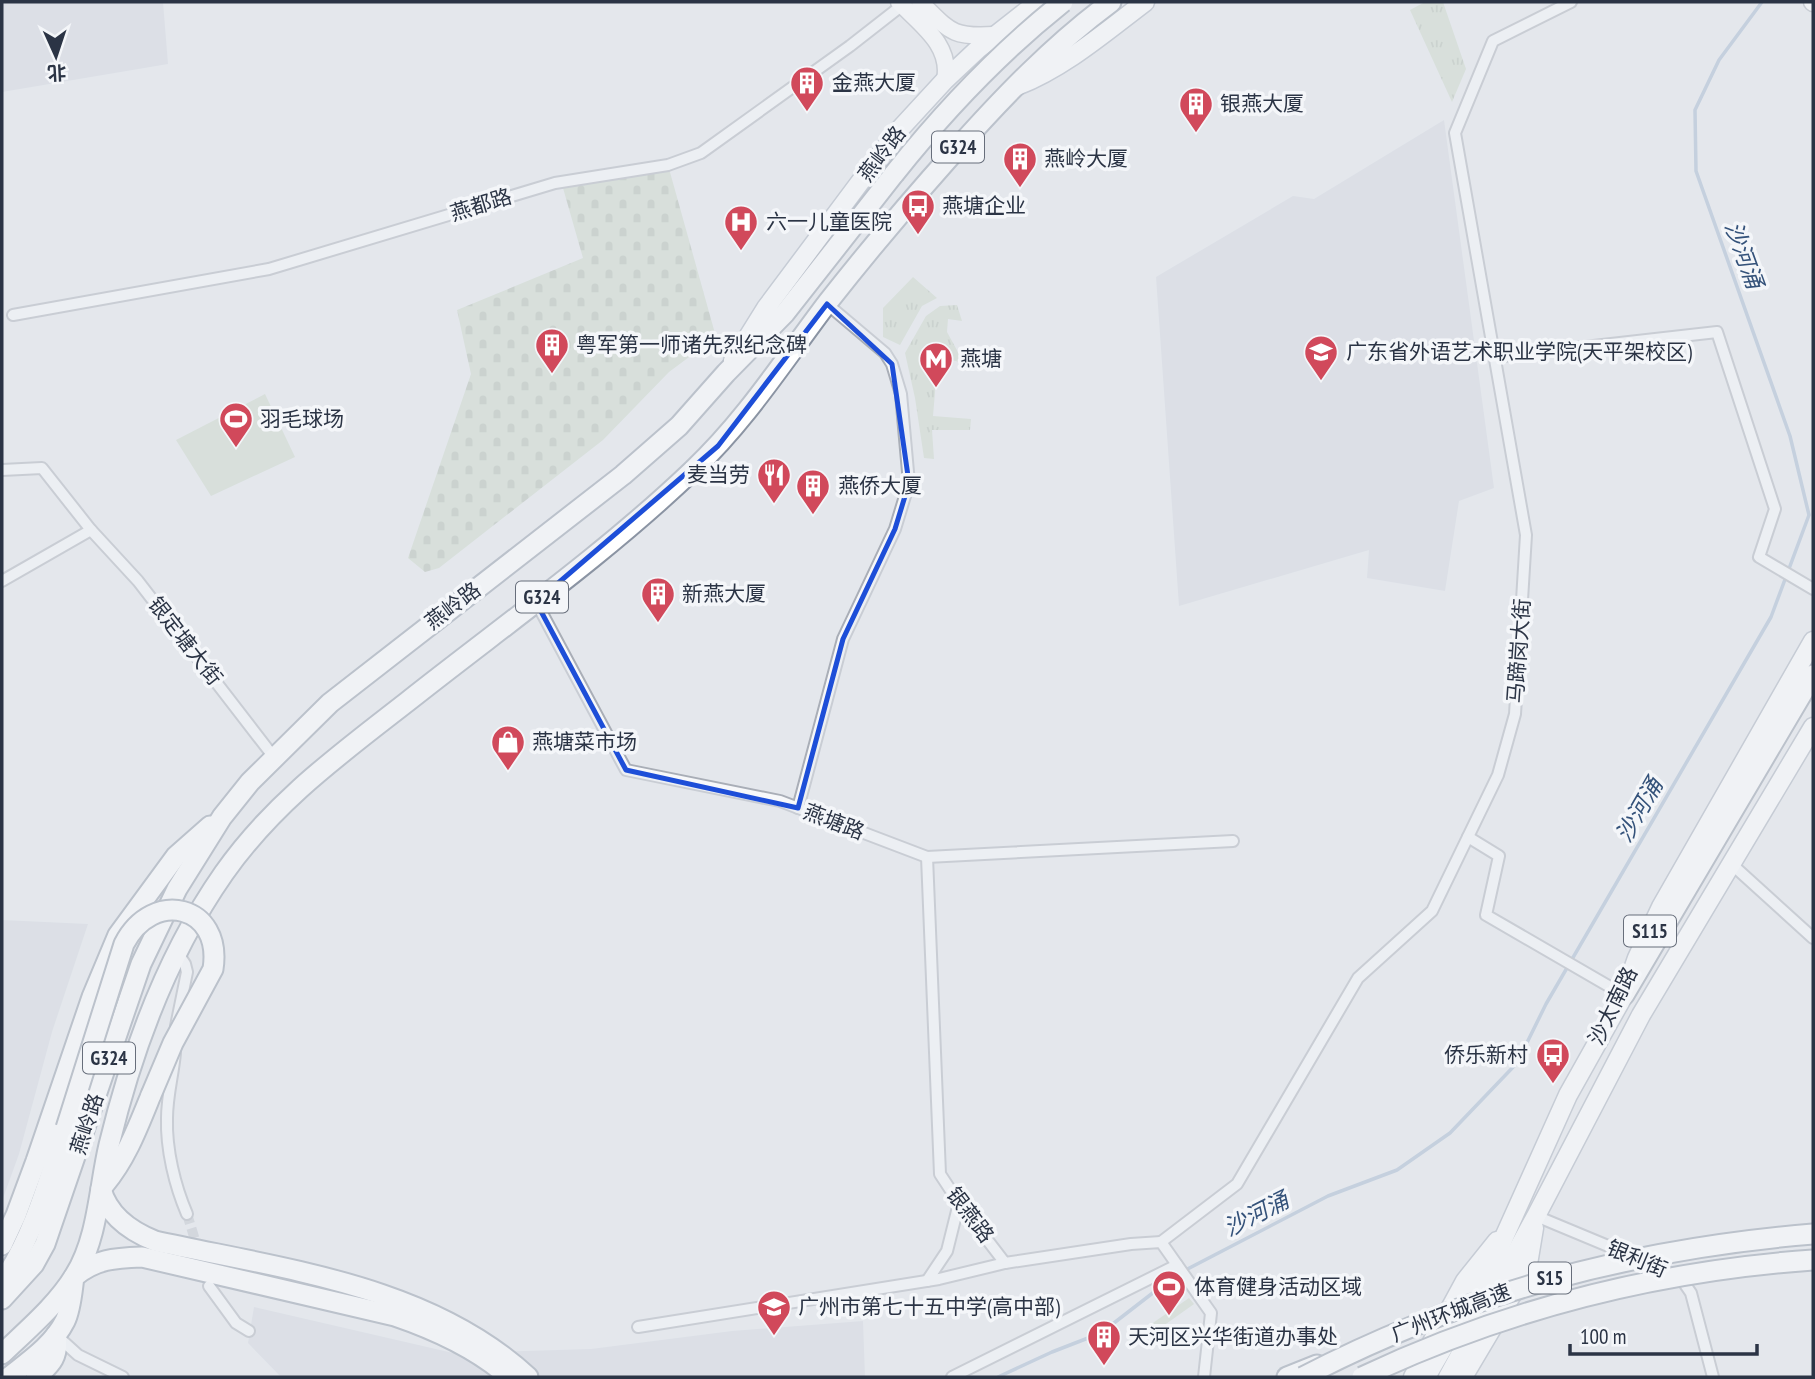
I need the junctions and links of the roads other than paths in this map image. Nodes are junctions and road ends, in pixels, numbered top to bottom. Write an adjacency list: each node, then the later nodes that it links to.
1 (920, 2): 8 (main road)
2 (1038, 2): 8 (main road, 燕岭路 / G324)
3 (1063, 2): 14 (highway, bridge)
4 (1111, 2): 10 (highway, 燕岭路)
5 (1145, 2): 10 (main road, 燕岭路 / G324)
6 (1571, 2): 13 (street, 马蹄岗大街)
7 (903, 3): 9 (main road); 12 (street, 燕都路)
8 (994, 35): 9 (main road, 燕岭路 / G324)
9 (945, 80): 14 (main road, 燕岭路 / G324)
10 (1013, 87): 11 (highway, 燕岭路 / G324)
11 (827, 304): 19 (highway, 燕岭路 / G324); 24 (street)
12 (13, 315)
13 (1494, 357): 18 (street); 26 (street, 马蹄岗大街)
14 (726, 373): 23 (highway, 燕岭路 / G324)
15 (2, 470): 16 (street, 银定塘大街)
16 (91, 530): 17 (street); 23 (street, 银定塘大街)
17 (2, 581)
18 (1812, 588)
19 (536, 602): 24 (street, 燕塘路); 31 (highway, 燕岭路 / G324)
20 (1813, 641): 32 (main road, 沙太南路 / S115)
21 (1813, 675): 32 (highway)
22 (1813, 727): 37 (main road, 沙太南路 / S115)
23 (274, 756): 25 (highway, 燕岭路 / G324)
24 (798, 808): 28 (street, 燕塘路)
25 (222, 817): 33 (highway); 51 (highway, 燕岭路 / G324)
26 (1468, 837): 32 (street); 41 (street, 马蹄岗大街)
27 (1233, 841): 28 (street, 燕塘路)
28 (927, 857): 35 (street, 银燕路)
29 (1737, 869): 30 (street)
30 (1813, 938)
31 (177, 952): 34 (highway, 燕岭路 / G324); 36 (street)
32 (1624, 995): 39 (main road, 沙太南路 / S115)
33 (25, 1186): 38 (highway); 42 (highway)
34 (101, 1188): 46 (highway, 燕岭路 / G324); 48 (highway, bridge); 49 (highway)
35 (958, 1203): 44 (street, 银燕路); 47 (street)
36 (187, 1214)
37 (1536, 1216): 71 (main road, 沙太南路 / S115); 72 (main road); 73 (street, 银利街)
38 (2, 1223)
39 (1506, 1231): 69 (main road); 70 (main road, 沙太南路 / S115)
40 (1813, 1234): 52 (highway, 广州环城高速 / S15, bridge)
41 (1161, 1242): 44 (street, 银燕路); 45 (street)
42 (2, 1245)
43 (1813, 1260): 54 (highway, 广州环城高速 / S15, bridge)
44 (1005, 1263): 47 (street)
45 (1177, 1265): 63 (street); 64 (street)
46 (75, 1277): 49 (highway); 56 (highway); 57 (highway, 燕岭路 / G324)
47 (927, 1281): 53 (street)
48 (2, 1283)
49 (302, 1283): 61 (highway); 62 (highway)
50 (209, 1286): 55 (street)
51 (2, 1299)
52 (1422, 1322): 65 (highway, bridge); 66 (highway, 广州环城高速 / S15, bridge)
53 (638, 1327)
54 (1474, 1330): 67 (highway, 广州环城高速 / S15, bridge); 68 (highway, bridge)
55 (248, 1331)
56 (56, 1335): 58 (highway); 59 (highway); 60 (street)
57 (2, 1354)
58 (9, 1377)
59 (36, 1377)
60 (124, 1377)
61 (509, 1377)
62 (528, 1377)
63 (952, 1377)
64 (1203, 1377)
65 (1287, 1377)
66 (1303, 1377)
67 (1362, 1377)
68 (1379, 1377)
69 (1413, 1377)
70 (1426, 1377)
71 (1448, 1377)
72 (1462, 1377)
73 (1713, 1377)

